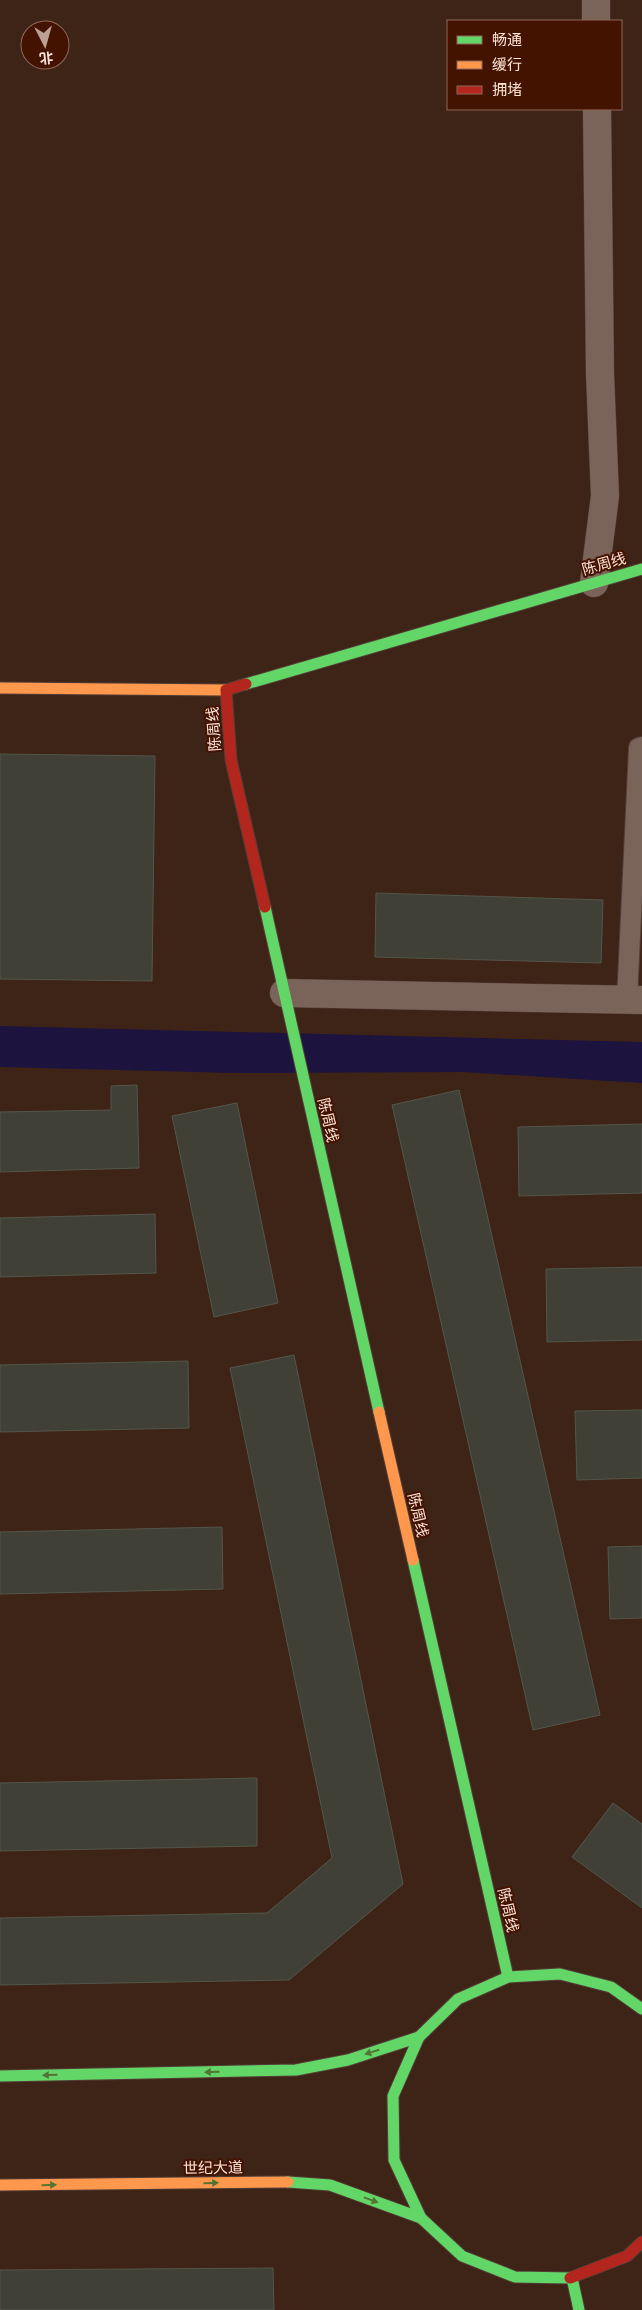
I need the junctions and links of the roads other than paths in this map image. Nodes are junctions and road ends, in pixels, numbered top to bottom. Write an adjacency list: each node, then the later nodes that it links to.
1 (596, 0): 2 (street)
2 (596, 20)
3 (597, 110): 5 (street)
4 (642, 569): 5 (main road, 陈周线)
5 (594, 583): 7 (main road, 陈周线)
6 (0, 688): 7 (main road)
7 (226, 690): 9 (main road, 陈周线)
8 (642, 747): 10 (lane)
9 (284, 993): 10 (street); 11 (main road, 陈周线)
10 (634, 1000)
11 (508, 1977): 12 (main road); 13 (main road)
12 (642, 2009)
13 (419, 2037): 14 (main road, one-way to 14); 16 (main road)
14 (0, 2076)
15 (0, 2185): 16 (main road, 世纪大道, one-way to 16)
16 (421, 2218): 18 (main road)
17 (642, 2242): 18 (main road)
18 (572, 2278): 19 (main road)
19 (579, 2310)

